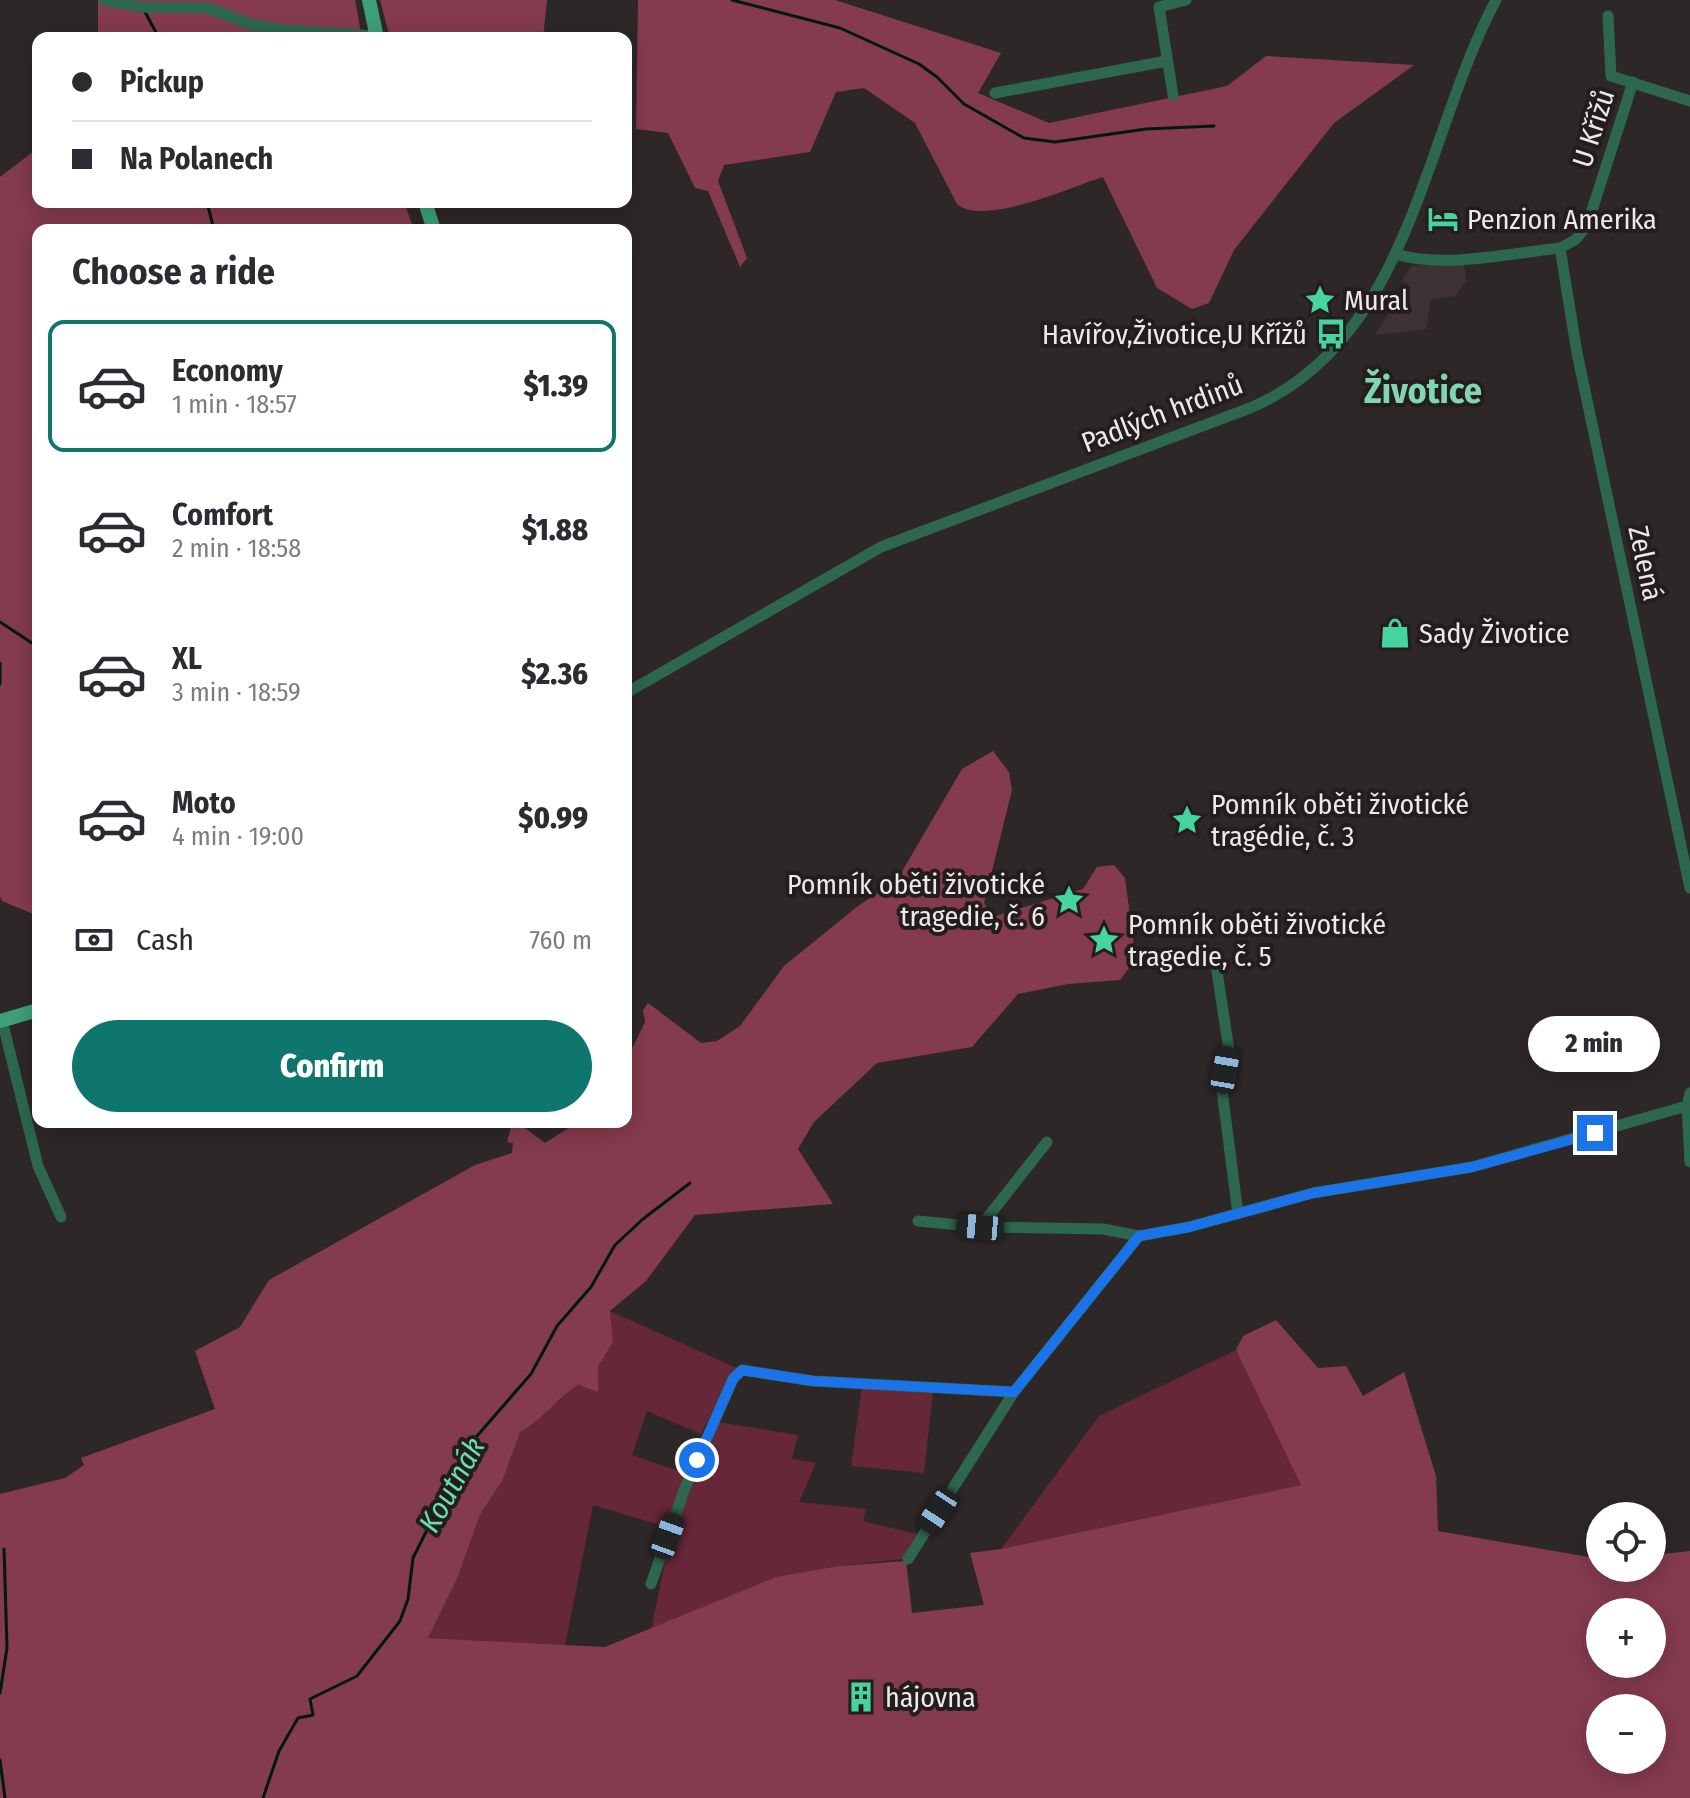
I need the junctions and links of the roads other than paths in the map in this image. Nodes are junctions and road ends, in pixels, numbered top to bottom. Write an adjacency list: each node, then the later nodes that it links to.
1 (104, 0): 6 (street)
2 (369, 0): 7 (main road)
3 (1186, 0): 8 (street)
4 (1496, 0): 14 (street, Padlých hrdinů)
5 (1608, 16): 9 (street, U Křížů)
6 (311, 32)
7 (376, 32)
8 (1167, 61): 10 (street); 11 (street)
9 (1633, 82): 12 (street, U Křížů); 13 (street, U Křížů)
10 (995, 93)
11 (1173, 95)
12 (1690, 101)
13 (1560, 248): 14 (street); 18 (street, Zelená)
14 (1396, 254): 15 (street, Padlých hrdinů)
15 (651, 678): 16 (street, Padlých hrdinů); 17 (street, Padlých hrdinů)
16 (632, 682)
17 (632, 689)
18 (1690, 888)
19 (1216, 965): 26 (street)
20 (32, 1012): 21 (main road)
21 (1, 1020): 27 (street)
22 (1690, 1093): 23 (street)
23 (1687, 1106): 25 (street); 26 (street)
24 (1047, 1142): 29 (street)
25 (1690, 1162)
26 (1238, 1214): 30 (street)
27 (61, 1217)
28 (918, 1221): 29 (street)
29 (980, 1227): 30 (street)
30 (1139, 1236): 31 (street)
31 (1014, 1392): 32 (street); 33 (street)
32 (908, 1559)
33 (651, 1584)

